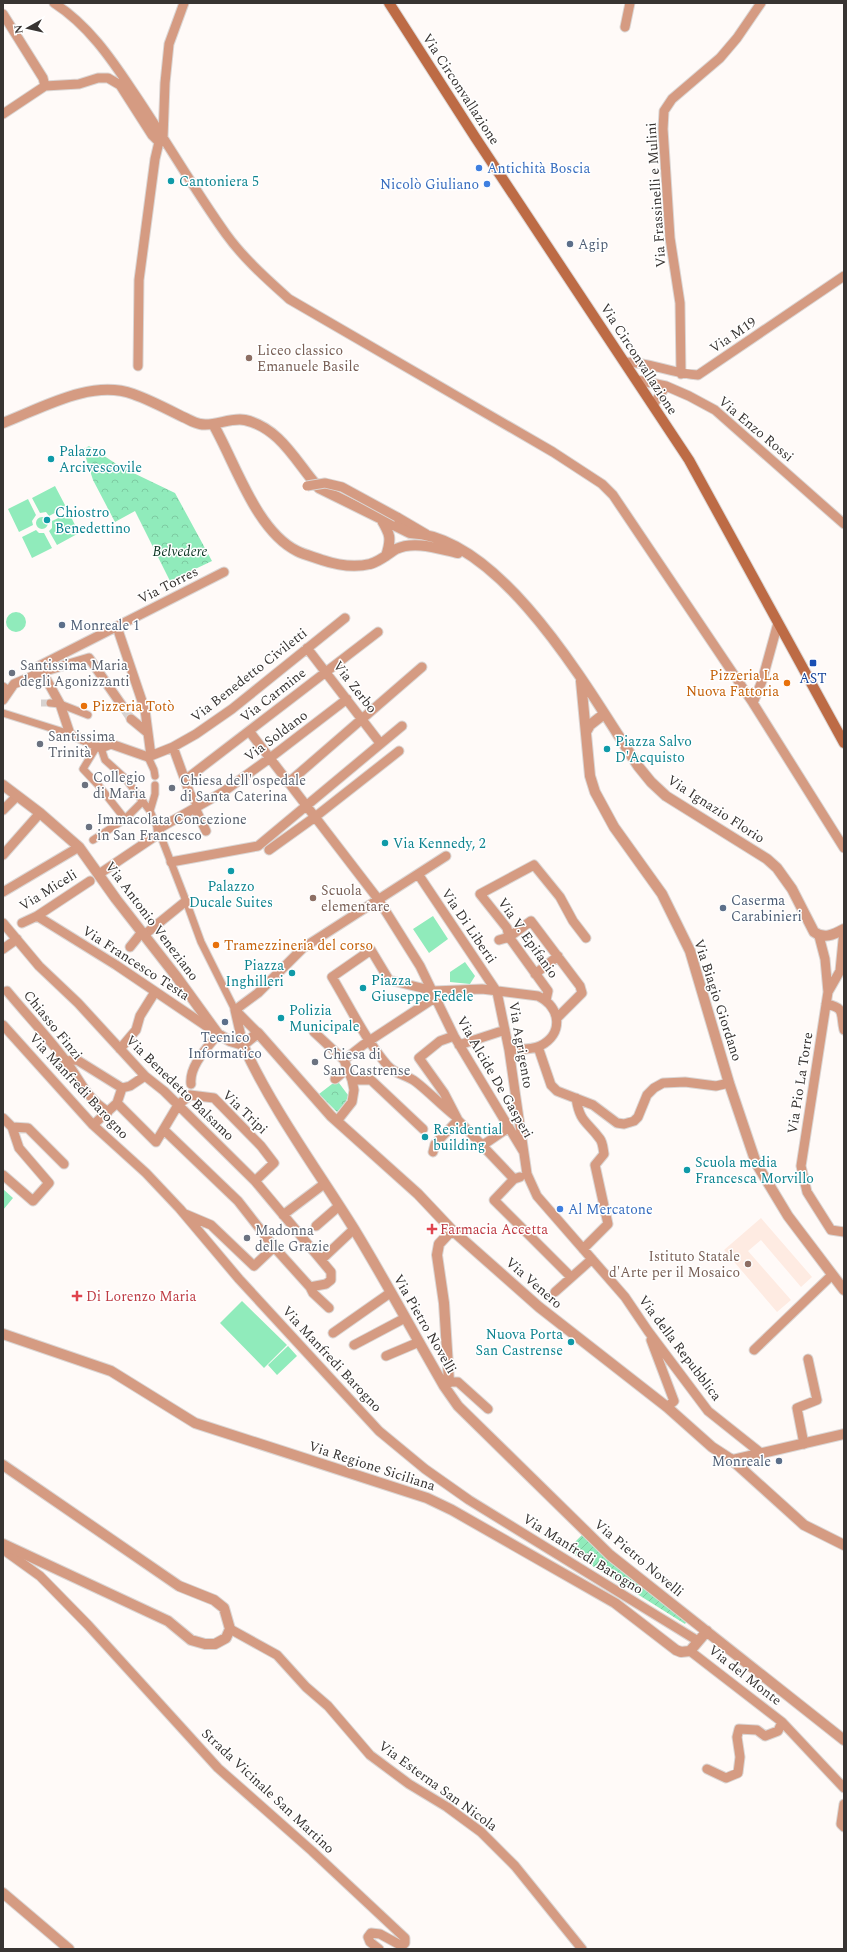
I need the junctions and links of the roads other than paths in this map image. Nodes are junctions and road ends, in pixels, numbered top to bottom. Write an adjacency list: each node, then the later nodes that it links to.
1 (54, 3): 10 (street)
2 (184, 3): 10 (street)
3 (389, 3): 12 (main road, Via Circonvallazione)
4 (630, 3): 7 (street)
5 (761, 3): 14 (street, Via Frassinelli e Mulini)
6 (3, 14): 8 (street)
7 (625, 27)
8 (44, 86): 9 (street); 10 (street)
9 (3, 114)
10 (162, 139): 13 (street); 39 (street)
11 (844, 276): 14 (street, Via M19)
12 (625, 362): 14 (street, Via M19); 15 (main road, Via Circonvallazione)
13 (138, 366)
14 (682, 374)
15 (637, 380): 16 (street, Via Enzo Rossi); 17 (main road, Via Circonvallazione)
16 (666, 386): 17 (street); 22 (street, Via Enzo Rossi)
17 (653, 405): 28 (main road, Via Circonvallazione)
18 (3, 423): 19 (street)
19 (213, 424): 21 (street, Via Ignazio Florio); 24 (street, Via Ignazio Florio)
20 (307, 486): 23 (street, bridge)
21 (381, 519): 23 (street, Via Ignazio Florio); 24 (street)
22 (844, 524)
23 (426, 534): 25 (street, Via Ignazio Florio)
24 (386, 556): 25 (street, Via Ignazio Florio)
25 (472, 556): 35 (street, Via Ignazio Florio)
26 (224, 572): 33 (street, Via Torres)
27 (344, 618): 31 (street, Via Benedetto Civiletti)
28 (778, 623): 39 (street); 53 (main road, Via Circonvallazione)
29 (378, 632): 34 (street, Via Carmine)
30 (119, 633): 50 (street)
31 (307, 648): 34 (street, Via Zerbo); 55 (street, Via Benedetto Civiletti)
32 (422, 667): 45 (street)
33 (41, 669): 36 (street); 40 (street); 41 (street)
34 (326, 672): 37 (street, Via Zerbo); 48 (street, Via Carmine)
35 (581, 680): 43 (street, Via Ignazio Florio); 49 (street, Via Biagio Giordano)
36 (6, 688): 38 (street)
37 (347, 699): 45 (street, Via Zerbo); 58 (street, Via Soldano)
38 (3, 700)
39 (753, 703): 76 (street)
40 (55, 704): 44 (street); 51 (street)
41 (123, 707)
42 (3, 713): 51 (street)
43 (604, 714): 49 (street); 92 (street, Via Ignazio Florio)
44 (88, 715)
45 (362, 718): 52 (street, Via Zerbo); 61 (street)
46 (131, 719): 50 (street)
47 (402, 726): 52 (street)
48 (249, 731): 58 (street, Via Alcide De Gasperi); 60 (street, Via Carmine)
49 (586, 732): 128 (street, Via Biagio Giordano)
50 (148, 733): 57 (street)
51 (70, 734): 54 (street)
52 (380, 743): 67 (street)
53 (844, 744)
54 (99, 747): 57 (street); 65 (street, Via Pietro Novelli); 72 (street)
55 (173, 747): 57 (street, Via Benedetto Civiletti); 60 (street)
56 (399, 751): 71 (street)
57 (150, 756): 59 (street)
58 (270, 758): 61 (street, Via Alcide De Gasperi); 66 (street, Via Soldano)
59 (154, 776)
60 (185, 780): 66 (street)
61 (288, 783): 67 (street, Via Alcide De Gasperi)
62 (3, 785): 64 (street, Via Antonio Veneziano)
63 (155, 785): 69 (street)
64 (17, 796): 68 (street); 70 (street, Via Antonio Veneziano)
65 (143, 801): 69 (street, Via Pietro Novelli); 72 (street)
66 (197, 807): 73 (street, Via Soldano); 74 (street)
67 (307, 807): 71 (street, Via Alcide De Gasperi); 80 (street)
68 (3, 810)
69 (150, 812): 73 (street, Via Pietro Novelli)
70 (40, 813): 75 (street, Via Antonio Veneziano); 78 (street)
71 (315, 817): 77 (street); 85 (street, Via Alcide De Gasperi)
72 (125, 819): 75 (street)
73 (159, 831): 80 (street, Via Pietro Novelli); 81 (street, Via Miceli)
74 (206, 831)
75 (86, 843): 81 (street, Via Antonio Veneziano); 84 (street)
76 (844, 848)
77 (269, 850)
78 (3, 855)
79 (446, 856): 82 (street)
80 (171, 862): 86 (street, Via Pietro Novelli)
81 (99, 874): 91 (street, Via Antonio Veneziano)
82 (418, 874): 85 (street); 103 (street, Via Di Liberti)
83 (90, 881): 87 (street, Via Miceli)
84 (3, 892)
85 (378, 899): 105 (street, Via Alcide De Gasperi); 108 (street)
86 (186, 901): 91 (street); 108 (street, Via Pietro Novelli)
87 (37, 916): 89 (street, Via Miceli); 102 (street, Via Francesco Testa)
88 (3, 923): 95 (street, Via Benedetto Balsamo)
89 (22, 923)
90 (844, 930): 92 (street); 104 (street)
91 (143, 934): 97 (street); 115 (street, Via Antonio Veneziano)
92 (819, 936): 104 (street)
93 (509, 937): 94 (street, Via V. Epifanio); 96 (street); 99 (street); 100 (street, Via V. Epifanio)
94 (586, 938)
95 (17, 939): 98 (street); 120 (street, Via Benedetto Balsamo)
96 (499, 940)
97 (130, 947)
98 (3, 949)
99 (558, 956): 100 (street); 109 (street)
100 (535, 974): 106 (street, Via V. Epifanio)
101 (7, 991): 123 (street, Chiasso Finzi)
102 (155, 992): 115 (street, Via Francesco Testa); 120 (street)
103 (497, 992): 105 (street); 106 (street); 111 (street, Via Agrigento)
104 (828, 992): 107 (street, Via Pio La Torre)
105 (435, 994): 116 (street); 116 (street); 117 (street, Via Alcide De Gasperi)
106 (546, 1000): 109 (street, Via V. Epifanio)
107 (826, 1004): 112 (street); 158 (street, Via Pio La Torre)
108 (235, 1010): 114 (street, Via Venero); 118 (street, Via Pietro Novelli)
109 (557, 1018): 119 (street)
110 (3, 1025): 138 (street, Via Manfredi Barogno)
111 (505, 1030): 117 (street); 121 (street, Via Agrigento)
112 (844, 1030)
113 (314, 1032): 122 (street)
114 (258, 1033): 118 (street); 137 (street, Via Venero)
115 (218, 1034): 118 (street); 129 (street)
116 (369, 1040): 122 (street); 136 (street)
117 (456, 1041): 136 (street); 140 (street, Via Alcide De Gasperi)
118 (243, 1045): 151 (street, Via Pietro Novelli)
119 (538, 1047): 121 (street); 131 (street)
120 (120, 1049): 125 (street, Via Benedetto Balsamo)
121 (509, 1050): 145 (street, Via Agrigento)
122 (344, 1060): 124 (street)
123 (66, 1061): 130 (street); 134 (street, Chiasso Finzi)
124 (347, 1069): 126 (street); 127 (street)
125 (145, 1076): 130 (street); 133 (street, Via Benedetto Balsamo)
126 (335, 1079)
127 (352, 1080): 137 (street); 141 (street)
128 (729, 1083): 131 (street); 163 (street, Via Biagio Giordano)
129 (191, 1084)
130 (121, 1090): 132 (street)
131 (576, 1098): 160 (street)
132 (117, 1103): 134 (street); 142 (street)
133 (178, 1105): 142 (street); 149 (street, Via Benedetto Balsamo); 149 (street, Via Tripi)
134 (108, 1112): 138 (street)
135 (3, 1118): 139 (street)
136 (456, 1118): 143 (street); 144 (street)
137 (337, 1121): 157 (street, Via Venero)
138 (93, 1125): 153 (street, Via Manfredi Barogno)
139 (12, 1127): 146 (street); 148 (street)
140 (508, 1128): 143 (street); 145 (street, Via Alcide De Gasperi)
141 (423, 1129)
142 (164, 1130): 159 (street)
143 (483, 1144): 150 (street)
144 (433, 1152)
145 (525, 1154): 147 (street, Via Agrigento)
146 (64, 1164)
147 (527, 1174): 150 (street); 160 (street, Via della Repubblica)
148 (3, 1175)
149 (255, 1180): 154 (street, Via Benedetto Balsamo)
150 (514, 1180): 164 (street)
151 (324, 1184): 152 (street, Via Pietro Novelli); 154 (street)
152 (339, 1206): 155 (street); 156 (street, Via Pietro Novelli)
153 (184, 1214): 159 (street); 191 (street, Via Manfredi Barogno)
154 (283, 1216): 162 (street, Via Benedetto Balsamo)
155 (316, 1226)
156 (354, 1229): 162 (street); 168 (street, Via Pietro Novelli)
157 (452, 1230): 179 (street); 180 (street, Via Venero)
158 (844, 1232)
159 (274, 1247): 165 (street)
160 (583, 1249): 161 (street, Via della Repubblica)
161 (592, 1259): 164 (street); 171 (street, Via della Repubblica)
162 (321, 1260): 165 (street, Via Benedetto Balsamo)
163 (832, 1275): 166 (street, Via Biagio Giordano); 176 (street)
164 (571, 1277): 167 (street)
165 (310, 1287): 169 (street)
166 (844, 1290)
167 (554, 1292)
168 (390, 1293): 170 (street, Via Pietro Novelli); 172 (street)
169 (329, 1308)
170 (405, 1318): 174 (street, Via Pietro Novelli); 175 (street)
171 (648, 1331): 180 (street); 184 (street, Via della Repubblica)
172 (333, 1333)
173 (3, 1334): 192 (street, Via Regione Siciliana)
174 (419, 1342): 177 (street); 179 (street, Via Pietro Novelli)
175 (354, 1345)
176 (754, 1350)
177 (386, 1356)
178 (808, 1359): 183 (street)
179 (447, 1384): 181 (street); 190 (street, Via Pietro Novelli)
180 (667, 1407): 185 (street, Via Venero)
181 (488, 1409)
182 (844, 1434): 183 (street)
183 (804, 1444): 184 (street)
184 (762, 1454): 185 (street)
185 (732, 1460): 188 (street, Via Venero)
186 (3, 1465): 189 (street)
187 (3, 1545): 189 (street); 201 (street, Strada Vicinale San Martino)
188 (844, 1545)
189 (230, 1629): 202 (street, Via Esterna San Nicola)
190 (707, 1631): 191 (street); 194 (street, Via Pietro Novelli)
191 (698, 1642): 192 (street)
192 (690, 1651): 193 (street, Via del Monte)
193 (782, 1722): 195 (street, Via del Monte); 196 (street, Via del Monte)
194 (844, 1740)
195 (707, 1769)
196 (844, 1788)
197 (844, 1804): 198 (street)
198 (844, 1827)
199 (3, 1893): 200 (street)
200 (69, 1949)
201 (379, 1949)
202 (582, 1949)

